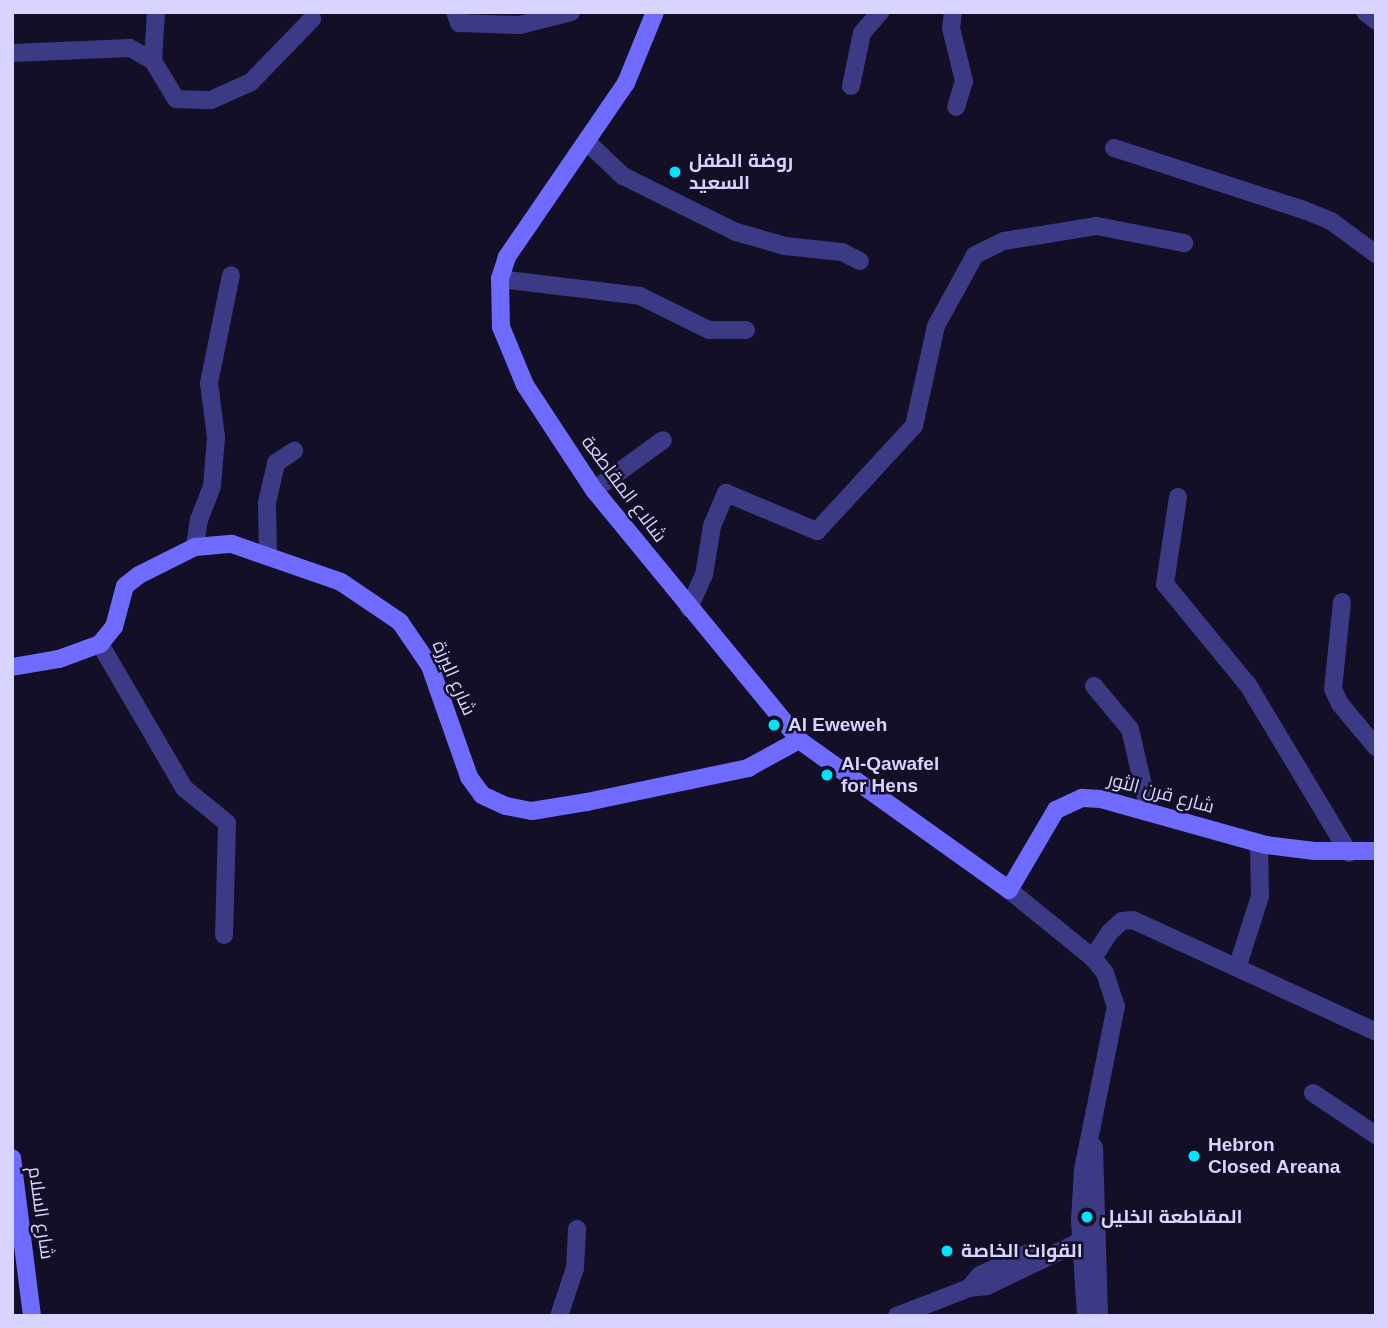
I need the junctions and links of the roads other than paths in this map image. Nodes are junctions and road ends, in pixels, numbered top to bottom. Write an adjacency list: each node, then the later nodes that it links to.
1 (156, 12): 11 (street)
2 (455, 12): 3 (street)
3 (571, 12)
4 (655, 12): 14 (street, شالاع المقاطعة)
5 (880, 12): 12 (street)
6 (953, 12): 13 (street)
7 (1365, 12): 9 (street)
8 (312, 19): 11 (street)
9 (1376, 21)
10 (12, 53): 11 (street)
11 (153, 61)
12 (850, 86)
13 (956, 107)
14 (587, 142): 18 (street); 20 (street, شالاع المقاطعة)
15 (1114, 148): 17 (street)
16 (1184, 243): 29 (street)
17 (1376, 254)
18 (860, 261)
19 (231, 275): 26 (street)
20 (500, 279): 21 (street); 24 (street, شالاع المقاطعة)
21 (746, 330)
22 (663, 440): 24 (street)
23 (294, 451): 27 (street)
24 (594, 490): 29 (street, شالاع المقاطعة)
25 (1178, 497): 38 (street)
26 (195, 548): 27 (street, شارع اليرزة); 30 (street, شارع اليرزة)
27 (268, 555): 33 (street, شارع اليرزة)
28 (1342, 603): 34 (street)
29 (689, 608): 33 (street, شالاع المقاطعة)
30 (100, 644): 31 (street); 40 (street)
31 (12, 667)
32 (1094, 686): 35 (street)
33 (799, 740): 39 (street, شالاع المقاطعة)
34 (1376, 747)
35 (1149, 811): 36 (street, شارع قرن الثور); 39 (street, شارع قرن الثور)
36 (1259, 843): 38 (street, شارع قرن الثور); 42 (street)
37 (1376, 851): 38 (street, شارع قرن الثور)
38 (1349, 853)
39 (1009, 890): 41 (street)
40 (224, 935)
41 (1093, 958): 42 (street); 49 (street)
42 (1238, 965): 43 (street)
43 (1376, 1032)
44 (1313, 1093): 45 (street)
45 (1376, 1135)
46 (12, 1158): 47 (street, شارع السلام)
47 (17, 1214): 50 (street, شارع السلام)
48 (577, 1228): 51 (street)
49 (1085, 1232): 52 (street); 53 (street); 54 (street)
50 (32, 1316)
51 (559, 1316)
52 (897, 1316)
53 (1086, 1316)
54 (1098, 1316)

